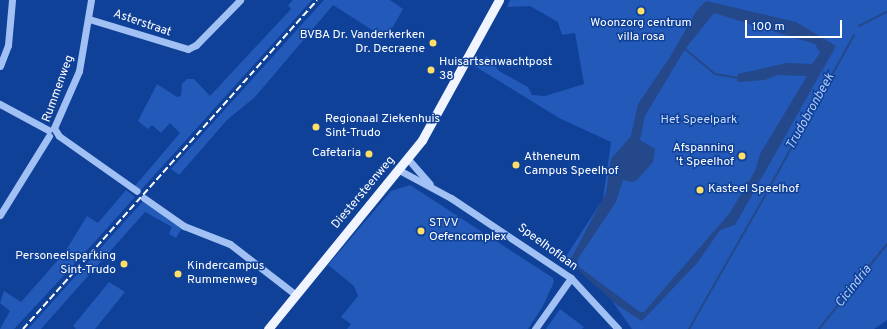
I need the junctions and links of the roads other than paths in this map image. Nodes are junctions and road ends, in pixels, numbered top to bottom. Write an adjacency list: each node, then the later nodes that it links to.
1 (12, 0): 6 (street)
2 (91, 0): 5 (street, Rummenweg)
3 (240, 0): 5 (street, Asterstraat)
4 (499, 0): 9 (main road, Diestersteenweg)
5 (89, 19): 8 (street, Rummenweg)
6 (0, 66)
7 (0, 104): 8 (street)
8 (52, 132): 12 (street, Rummenweg); 14 (street)
9 (408, 159): 10 (main road, Diestersteenweg); 11 (street, Speelhoflaan)
10 (399, 170): 11 (street, Speelhoflaan); 16 (main road, Diestersteenweg)
11 (431, 185): 15 (street, Speelhoflaan)
12 (137, 191)
13 (144, 198): 16 (street)
14 (0, 215)
15 (571, 278): 18 (street); 19 (street, Speelhoflaan)
16 (296, 295): 17 (main road, Diestersteenweg)
17 (268, 329)
18 (535, 329)
19 (618, 329)

